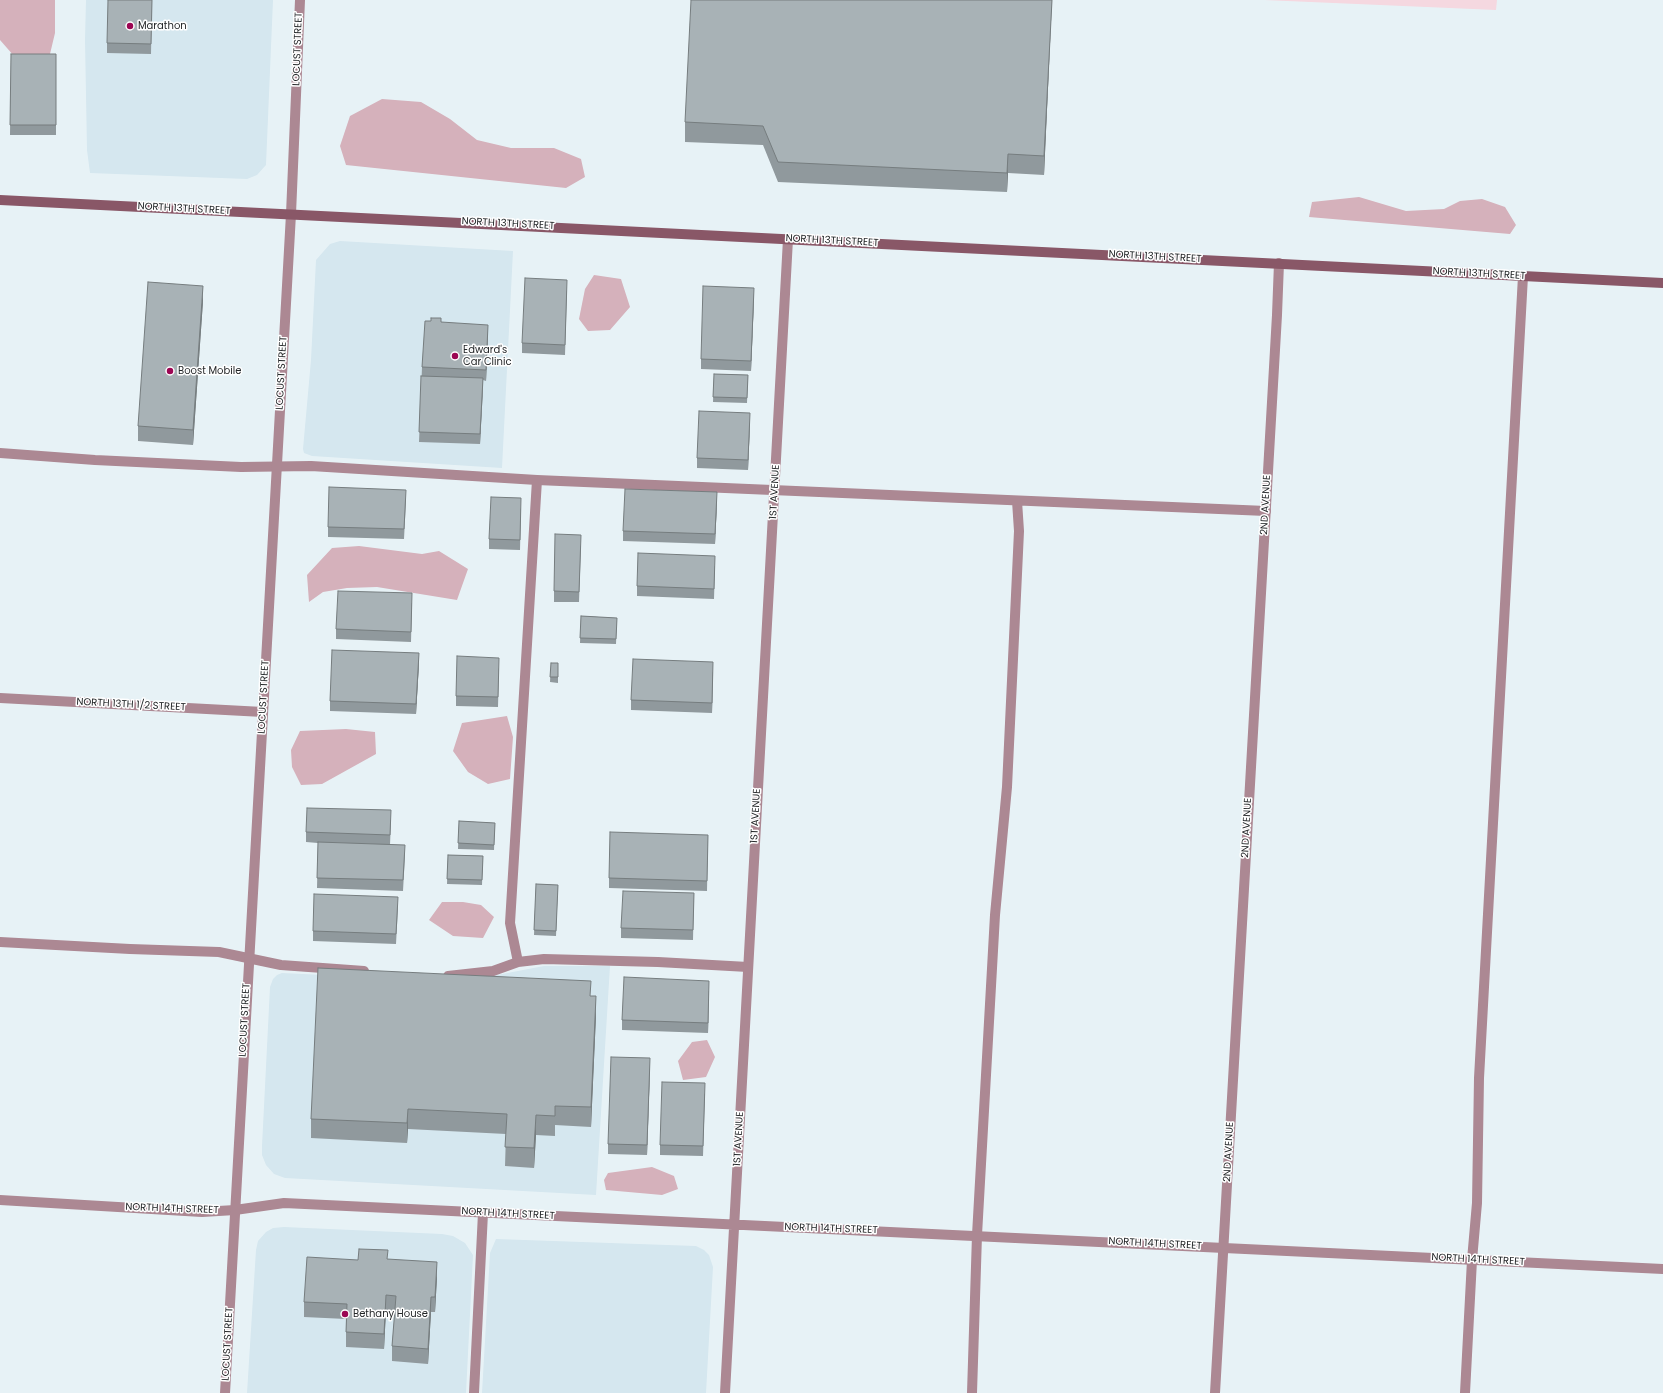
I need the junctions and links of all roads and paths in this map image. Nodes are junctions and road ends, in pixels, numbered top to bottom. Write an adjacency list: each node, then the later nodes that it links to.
1 (300, 0): 3 (street, LOCUST STREET)
2 (0, 200): 3 (main road, NORTH 13TH STREET)
3 (291, 214): 4 (main road, NORTH 13TH STREET); 9 (street, LOCUST STREET)
4 (788, 238): 5 (main road, NORTH 13TH STREET); 11 (street, 1ST AVENUE)
5 (1278, 263): 6 (main road, NORTH 13TH STREET); 13 (street, 2ND AVENUE)
6 (1523, 276): 7 (main road, NORTH 13TH STREET); 28 (street)
7 (1663, 283)
8 (0, 453): 9 (street)
9 (277, 466): 10 (street); 15 (street, LOCUST STREET)
10 (538, 480): 11 (street); 18 (street)
11 (775, 489): 12 (street); 19 (street, 1ST AVENUE)
12 (1017, 501): 13 (street); 26 (street)
13 (1266, 511): 27 (street, 2ND AVENUE)
14 (0, 698): 15 (street, NORTH 13TH 1/2 STREET)
15 (263, 712): 17 (street, LOCUST STREET)
16 (0, 942): 17 (street)
17 (249, 958): 20 (street); 23 (street, LOCUST STREET)
18 (518, 962): 19 (street); 21 (street)
19 (748, 967): 25 (street, 1ST AVENUE)
20 (376, 972)
21 (440, 976)
22 (0, 1200): 23 (street, NORTH 14TH STREET)
23 (235, 1210): 24 (street, NORTH 14TH STREET); 30 (street, LOCUST STREET)
24 (483, 1213): 25 (street, NORTH 14TH STREET); 31 (street)
25 (735, 1226): 26 (street, NORTH 14TH STREET); 32 (street, 1ST AVENUE)
26 (977, 1235): 27 (street, NORTH 14TH STREET); 33 (street)
27 (1223, 1247): 28 (street, NORTH 14TH STREET); 34 (street, 2ND AVENUE)
28 (1472, 1260): 29 (street, NORTH 14TH STREET); 35 (street)
29 (1663, 1269)
30 (225, 1393)
31 (474, 1393)
32 (725, 1393)
33 (972, 1393)
34 (1215, 1393)
35 (1465, 1393)

